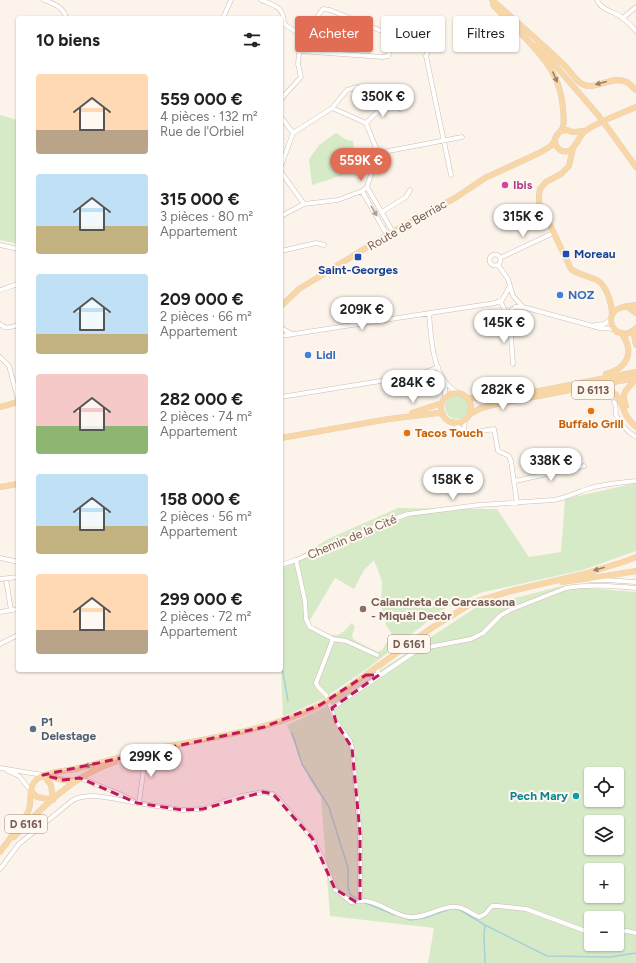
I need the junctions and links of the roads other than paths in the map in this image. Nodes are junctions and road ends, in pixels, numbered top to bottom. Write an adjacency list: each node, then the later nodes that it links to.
1 (44, 0): 8 (street)
2 (231, 0): 9 (street)
3 (261, 0): 13 (street)
4 (488, 0): 6 (main road)
5 (597, 0): 12 (street)
6 (493, 3): 18 (main road); 30 (main road); 33 (main road, one-way to 33)
7 (636, 7): 12 (street)
8 (65, 16)
9 (224, 16)
10 (317, 16): 11 (street)
11 (345, 16)
12 (623, 18): 17 (street)
13 (283, 20)
14 (283, 25): 16 (street)
15 (373, 28): 20 (street)
16 (295, 31)
17 (636, 31)
18 (535, 39): 23 (main road, one-way to 18); 30 (main road)
19 (300, 52): 24 (street)
20 (324, 52)
21 (428, 52): 40 (street)
22 (357, 87): 26 (street)
23 (636, 90)
24 (283, 97)
25 (636, 107): 29 (main road)
26 (332, 108): 32 (street); 36 (street)
27 (400, 109): 32 (street)
28 (636, 111): 29 (main road)
29 (626, 112): 34 (main road)
30 (598, 115): 47 (main road, bridge)
31 (283, 120): 36 (street)
32 (366, 123): 43 (street)
33 (561, 131): 35 (main road); 38 (main road)
34 (585, 131): 35 (main road); 39 (main road)
35 (572, 132): 39 (main road)
36 (293, 133): 45 (street)
37 (462, 137): 40 (street)
38 (555, 140): 42 (main road); 44 (main road, Route de Berriac)
39 (577, 140): 41 (main road)
40 (444, 141): 43 (street); 49 (street)
41 (573, 148): 42 (main road); 46 (main road)
42 (561, 150): 44 (main road, Route de Berriac); 46 (main road)
43 (378, 153): 50 (street)
44 (539, 153): 56 (main road, Route de Berriac)
45 (283, 160)
46 (570, 162): 57 (main road)
47 (636, 167)
48 (283, 175): 53 (street)
49 (451, 175)
50 (367, 187): 52 (street); 54 (street)
51 (410, 190): 54 (street)
52 (362, 191): 53 (street); 58 (street, one-way to 58)
53 (304, 204): 55 (street)
54 (382, 212): 56 (street)
55 (283, 215)
56 (393, 232): 58 (main road, Route de Berriac)
57 (553, 233): 63 (street); 70 (main road)
58 (387, 235): 72 (main road, Route de Berriac)
59 (0, 245): 61 (street)
60 (324, 245): 62 (street)
61 (16, 248)
62 (283, 251)
63 (500, 258): 64 (street); 64 (street)
64 (498, 264): 66 (street)
65 (16, 285): 67 (street)
66 (510, 286): 68 (street); 69 (street)
67 (0, 290)
68 (506, 295): 69 (street); 71 (street)
69 (515, 298): 74 (street); 77 (street)
70 (609, 299): 75 (main road); 81 (main road)
71 (502, 302): 78 (street); 79 (street)
72 (283, 304)
73 (636, 305): 76 (main road)
74 (523, 307): 77 (street); 85 (street)
75 (621, 307): 76 (main road); 81 (main road)
76 (628, 307): 80 (main road)
77 (513, 308): 78 (street); 82 (street)
78 (505, 309): 82 (street)
79 (429, 312): 89 (street); 95 (street)
80 (636, 313)
81 (611, 317): 85 (street); 86 (main road)
82 (510, 322): 94 (street)
83 (0, 324): 84 (street)
84 (16, 326)
85 (593, 326): 86 (street)
86 (614, 329): 90 (main road)
87 (636, 329): 90 (main road); 92 (main road)
88 (283, 330): 89 (street)
89 (292, 334): 91 (street)
90 (622, 334): 99 (main road)
91 (283, 336)
92 (636, 345)
93 (0, 357): 100 (street)
94 (513, 364)
95 (438, 367): 98 (street); 102 (street)
96 (636, 372): 99 (main road, D 6113)
97 (636, 378): 103 (main road, D 6113); 113 (main road, D 6113)
98 (445, 382): 101 (street); 105 (street)
99 (562, 386): 104 (main road, D 6113)
100 (16, 391)
101 (458, 393): 104 (main road); 105 (main road)
102 (283, 397)
103 (532, 397): 110 (main road, D 6113); 115 (main road, D 6113)
104 (468, 398): 110 (main road)
105 (443, 401): 109 (main road); 111 (main road)
106 (614, 402): 118 (street)
107 (16, 403): 108 (main road)
108 (0, 407)
109 (443, 414): 111 (main road); 114 (main road)
110 (470, 414): 112 (main road)
111 (389, 419): 117 (main road)
112 (465, 420): 114 (main road); 116 (street)
113 (636, 421)
114 (453, 422): 116 (street)
115 (636, 427)
116 (464, 432): 120 (street)
117 (283, 438)
118 (636, 438)
119 (584, 466): 120 (street)
120 (515, 481): 124 (street)
121 (636, 482): 124 (street, Chemin de la Cité)
122 (16, 484): 123 (main road)
123 (0, 487)
124 (517, 503): 127 (street, Chemin de la Cité)
125 (636, 557): 136 (main road, D 6161, one-way to 136)
126 (0, 558): 128 (street)
127 (296, 560): 129 (street, Chemin de la Cité); 142 (street)
128 (16, 562)
129 (283, 564)
130 (636, 571): 134 (main road, D 6161)
131 (16, 577): 132 (street)
132 (6, 578): 133 (street); 139 (street)
133 (0, 579)
134 (569, 581): 135 (street); 136 (main road, D 6161)
135 (636, 582)
136 (534, 586): 145 (main road, D 6161)
137 (636, 588): 147 (street)
138 (16, 609): 139 (street)
139 (11, 610): 140 (street)
140 (0, 612)
141 (16, 636): 143 (street)
142 (333, 639): 144 (street); 148 (street)
143 (0, 644)
144 (377, 655)
145 (379, 666): 146 (main road, D 6161); 147 (street)
146 (366, 675): 147 (street); 149 (main road, D 6161, bridge)
147 (379, 675): 148 (street)
148 (332, 708): 159 (street)
149 (155, 749): 150 (main road, D 6161); 152 (main road, one-way to 152)
150 (146, 752): 153 (main road, D 6161); 156 (street)
151 (1, 769): 152 (street); 154 (street)
152 (42, 775): 153 (main road); 154 (main road); 155 (main road)
153 (78, 780): 155 (main road, D 6161); 156 (street)
154 (31, 791): 155 (main road); 157 (main road)
155 (53, 800): 157 (main road, D 6161)
156 (138, 803): 158 (street); 159 (street)
157 (1, 851)
158 (0, 869)
159 (360, 901): 160 (street)
160 (584, 930)
161 (624, 931): 162 (street)
162 (636, 933)

